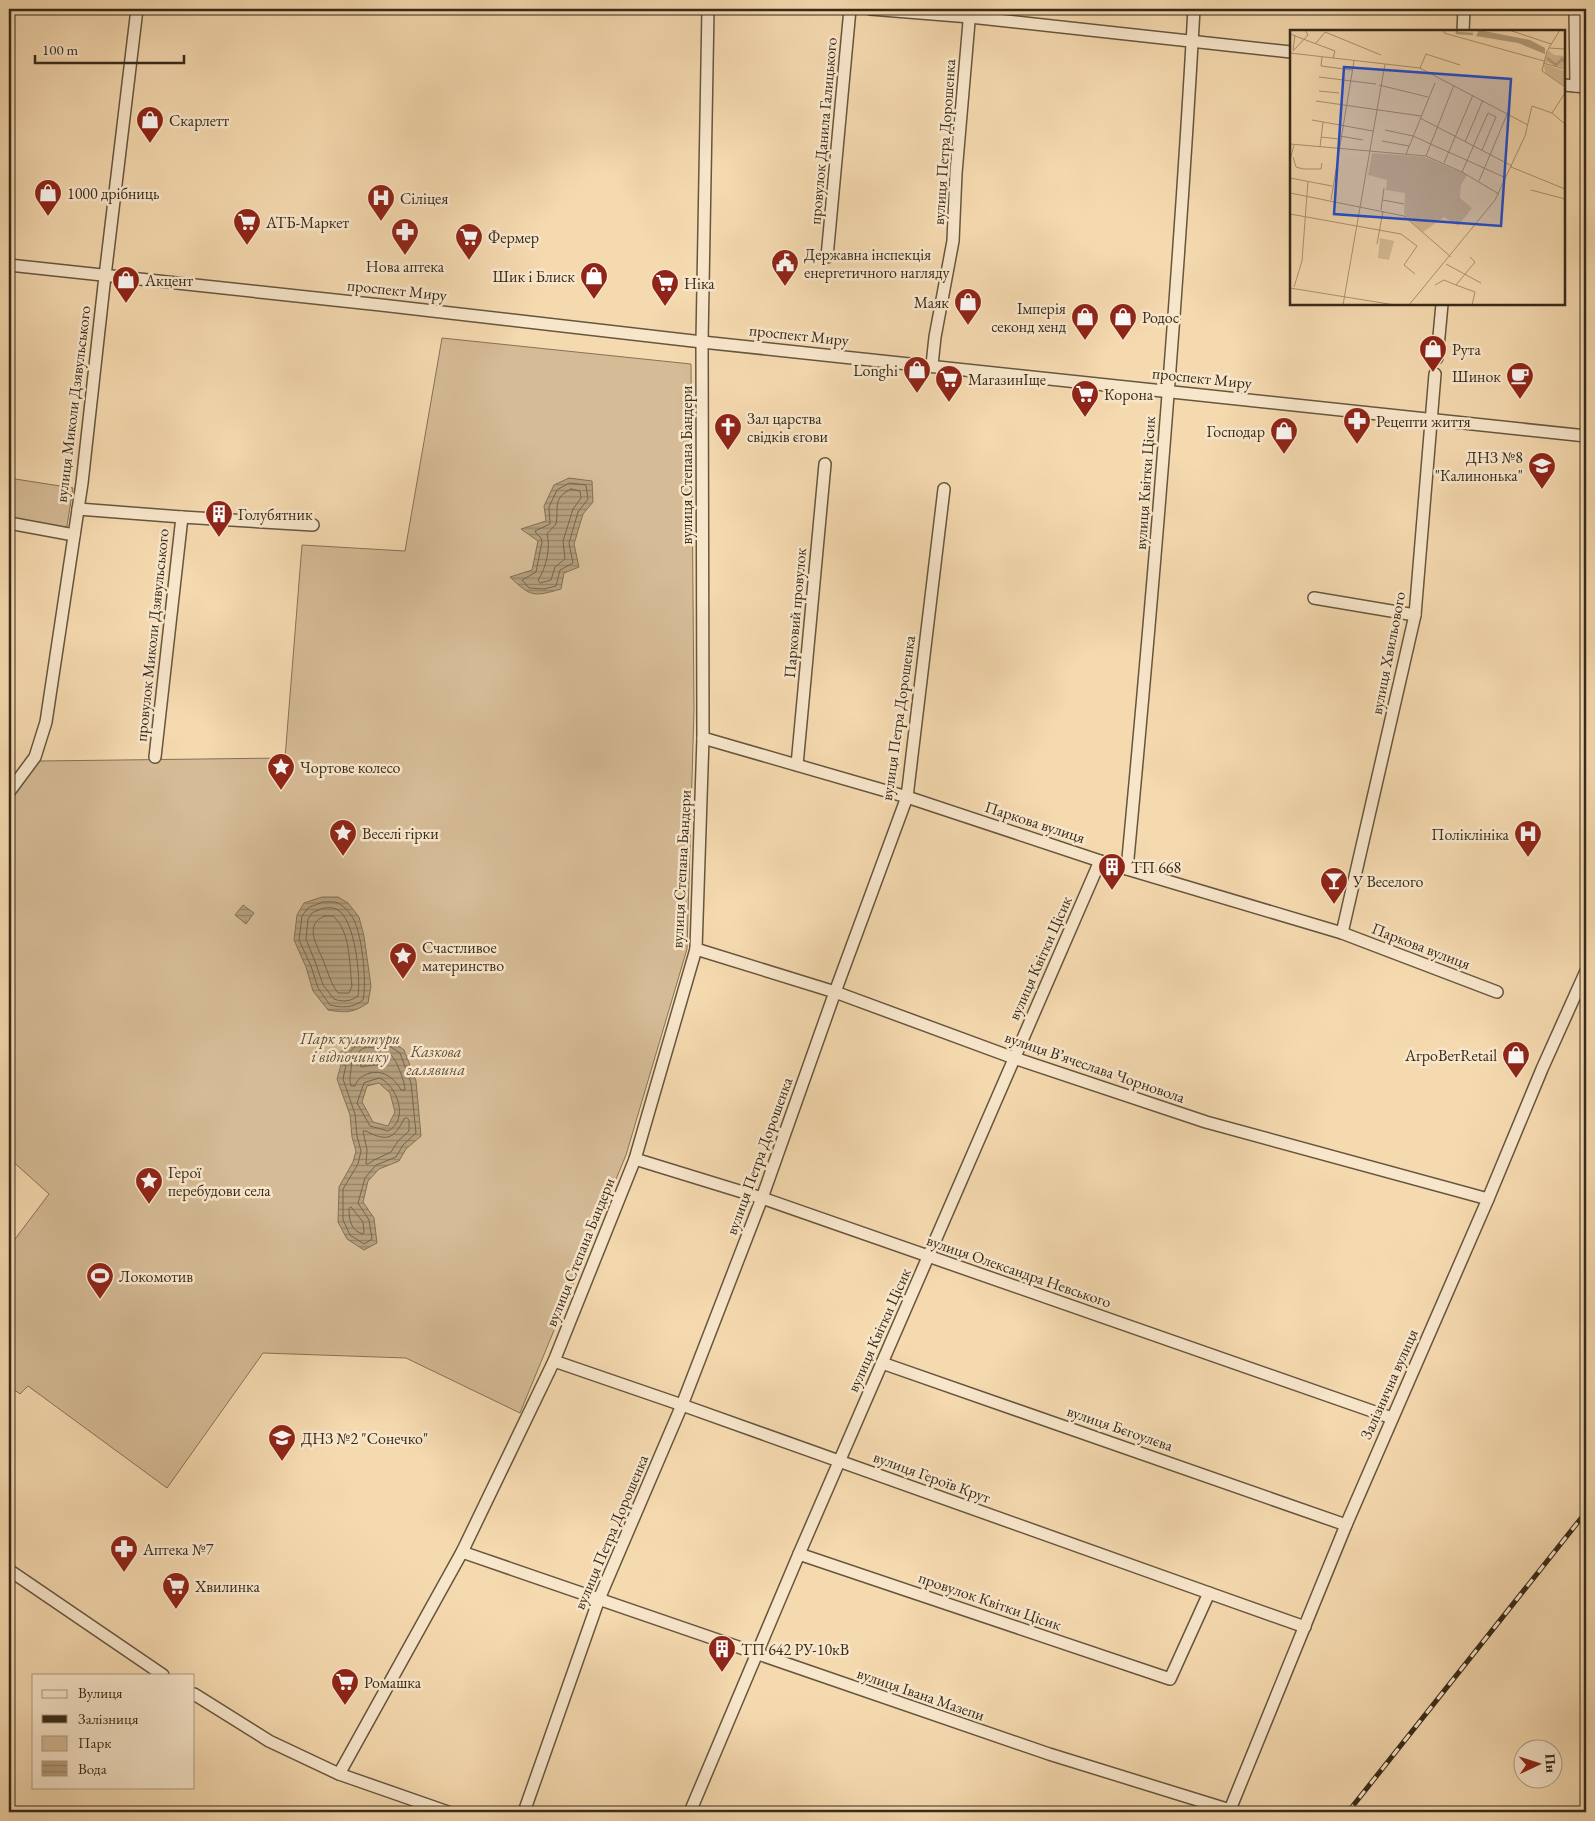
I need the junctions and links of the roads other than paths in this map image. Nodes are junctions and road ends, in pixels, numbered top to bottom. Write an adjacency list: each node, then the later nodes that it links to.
1 (137, 9): 16 (street, вулиця Миколи Дзявульського)
2 (708, 9): 18 (street, вулиця Степана Бандери)
3 (850, 9): 14 (street, провулок Данила Галицького)
4 (870, 9): 8 (street)
5 (1194, 9): 10 (street, вулиця Квітки Цісик)
6 (1464, 9): 9 (street)
7 (1575, 9): 13 (street)
8 (970, 13): 10 (street); 20 (street, вулиця Петра Дорошенка)
9 (1463, 30)
10 (1192, 41): 11 (street); 22 (street, вулиця Квітки Цісик)
11 (1290, 52)
12 (1565, 84): 13 (street)
13 (1581, 87)
14 (827, 257)
15 (9, 265): 16 (street, проспект Миру)
16 (104, 276): 18 (street, проспект Миру); 27 (street, вулиця Миколи Дзявульського)
17 (1442, 305): 19 (street)
18 (702, 342): 20 (street, проспект Миру); 34 (street, вулиця Степана Бандери)
19 (1437, 358)
20 (932, 365): 22 (street, проспект Миру)
21 (1436, 374): 23 (street, вулиця Хвильового)
22 (1168, 390): 23 (street, проспект Миру); 40 (street, вулиця Квітки Цісик)
23 (1432, 418): 24 (street, проспект Миру); 33 (street, вулиця Хвильового)
24 (1586, 436)
25 (825, 464): 36 (street, Парковий провулок)
26 (944, 489): 38 (street, вулиця Петра Дорошенка)
27 (78, 509): 28 (street); 31 (street, вулиця Миколи Дзявульського)
28 (182, 518): 30 (street); 35 (street, провулок Миколи Дзявульського)
29 (9, 523): 31 (street)
30 (313, 525)
31 (74, 535): 37 (street, вулиця Миколи Дзявульського)
32 (1314, 598): 33 (street)
33 (1415, 615): 41 (street, вулиця Хвильового)
34 (703, 738): 36 (street, Паркова вулиця); 42 (street, вулиця Степана Бандери)
35 (155, 757)
36 (797, 765): 38 (street, Паркова вулиця)
37 (9, 792)
38 (907, 797): 39 (street, Паркова вулиця); 44 (street, вулиця Петра Дорошенка)
39 (1100, 861): 40 (street, Паркова вулиця); 46 (street, вулиця Квітки Цісик)
40 (1127, 869): 41 (street, Паркова вулиця)
41 (1342, 933): 45 (street, Паркова вулиця)
42 (696, 949): 44 (street, вулиця Вʼячеслава Чорновола); 47 (street, вулиця Степана Бандери)
43 (1586, 971): 49 (street, Залізнична вулиця)
44 (835, 992): 46 (street, вулиця Вʼячеслава Чорновола); 48 (street, вулиця Петра Дорошенка)
45 (1497, 992)
46 (1014, 1058): 49 (street, вулиця Вʼячеслава Чорновола); 50 (street, вулиця Квітки Цісик)
47 (635, 1159): 48 (street, вулиця Олександра Невського); 51 (street, вулиця Степана Бандери)
48 (762, 1198): 50 (street, вулиця Олександра Невського); 53 (street, вулиця Петра Дорошенка)
49 (1488, 1199): 54 (street, Залізнична вулиця)
50 (928, 1257): 52 (street, вулиця Квітки Цісик); 54 (street, вулиця Олександра Невського)
51 (554, 1361): 53 (street, вулиця Героїв Крут); 57 (street, вулиця Степана Бандери)
52 (882, 1362): 55 (street, вулиця Квітки Цісик); 56 (street, вулиця Бєгоулєва)
53 (682, 1405): 55 (street, вулиця Героїв Крут); 61 (street, вулиця Петра Дорошенка)
54 (1392, 1418): 56 (street, Залізнична вулиця)
55 (840, 1462): 58 (street, вулиця Квітки Цісик); 60 (street, вулиця Героїв Крут)
56 (1346, 1525): 62 (street, Залізнична вулиця)
57 (462, 1552): 61 (street, вулиця Івана Мазепи); 66 (street, вулиця Степана Бандери)
58 (800, 1554): 60 (street, провулок Квітки Цісик); 63 (street, вулиця Квітки Цісик)
59 (9, 1570): 64 (street)
60 (1210, 1593): 62 (street, вулиця Героїв Крут)
61 (599, 1599): 63 (street, вулиця Івана Мазепи); 69 (street, вулиця Петра Дорошенка)
62 (1305, 1627): 67 (street, Залізнична вулиця)
63 (758, 1655): 67 (street, вулиця Івана Мазепи); 70 (street, вулиця Квітки Цісик)
64 (162, 1674)
65 (195, 1695): 66 (street)
66 (340, 1774): 68 (street)
67 (1230, 1811)
68 (448, 1812)
69 (524, 1812)
70 (690, 1812)

